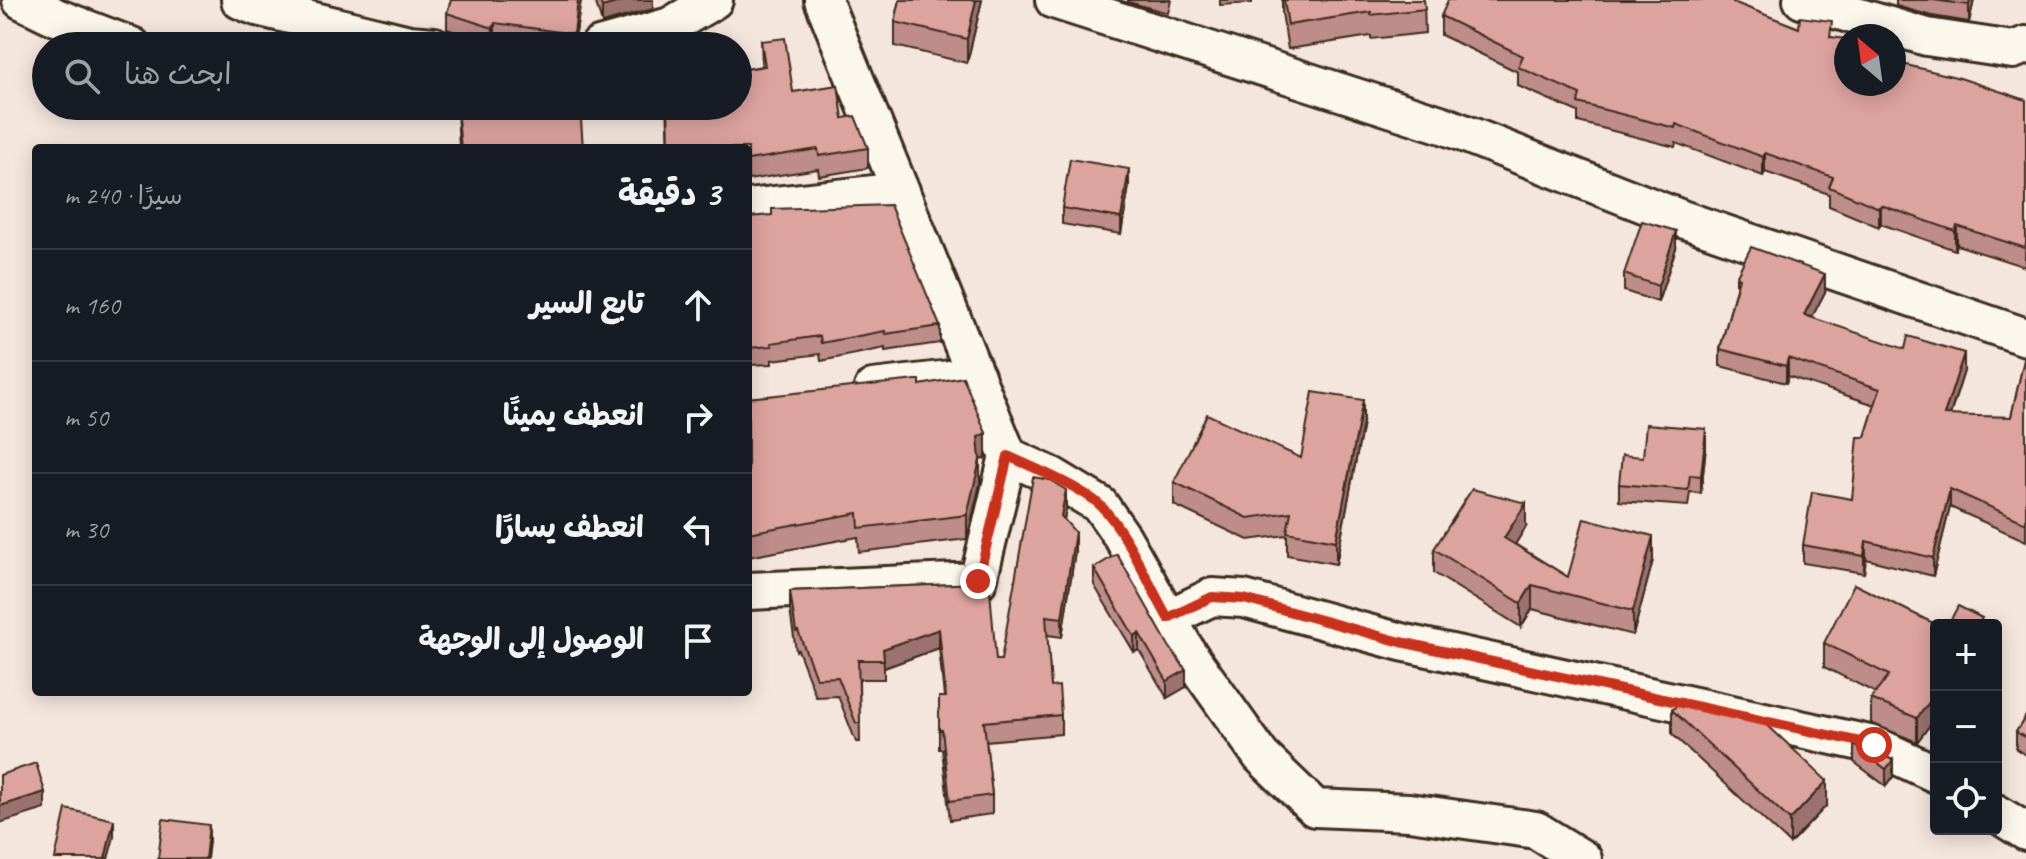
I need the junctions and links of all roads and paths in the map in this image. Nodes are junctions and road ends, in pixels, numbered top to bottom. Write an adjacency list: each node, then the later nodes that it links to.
1 (21, 0): 7 (street)
2 (240, 0): 8 (street)
3 (714, 0): 9 (street)
4 (823, 0): 11 (street)
5 (1054, 0): 13 (street)
6 (1802, 0): 10 (street)
7 (98, 32)
8 (360, 32)
9 (649, 32)
10 (2026, 45)
11 (901, 191): 12 (street); 14 (street)
12 (752, 208)
13 (2026, 337)
14 (976, 376): 15 (street); 16 (street)
15 (836, 392)
16 (1008, 456): 17 (street); 18 (street)
17 (752, 591)
18 (1168, 618): 19 (street); 22 (street)
19 (1930, 771)
20 (2002, 817): 21 (street)
21 (2026, 832)
22 (1583, 859)

